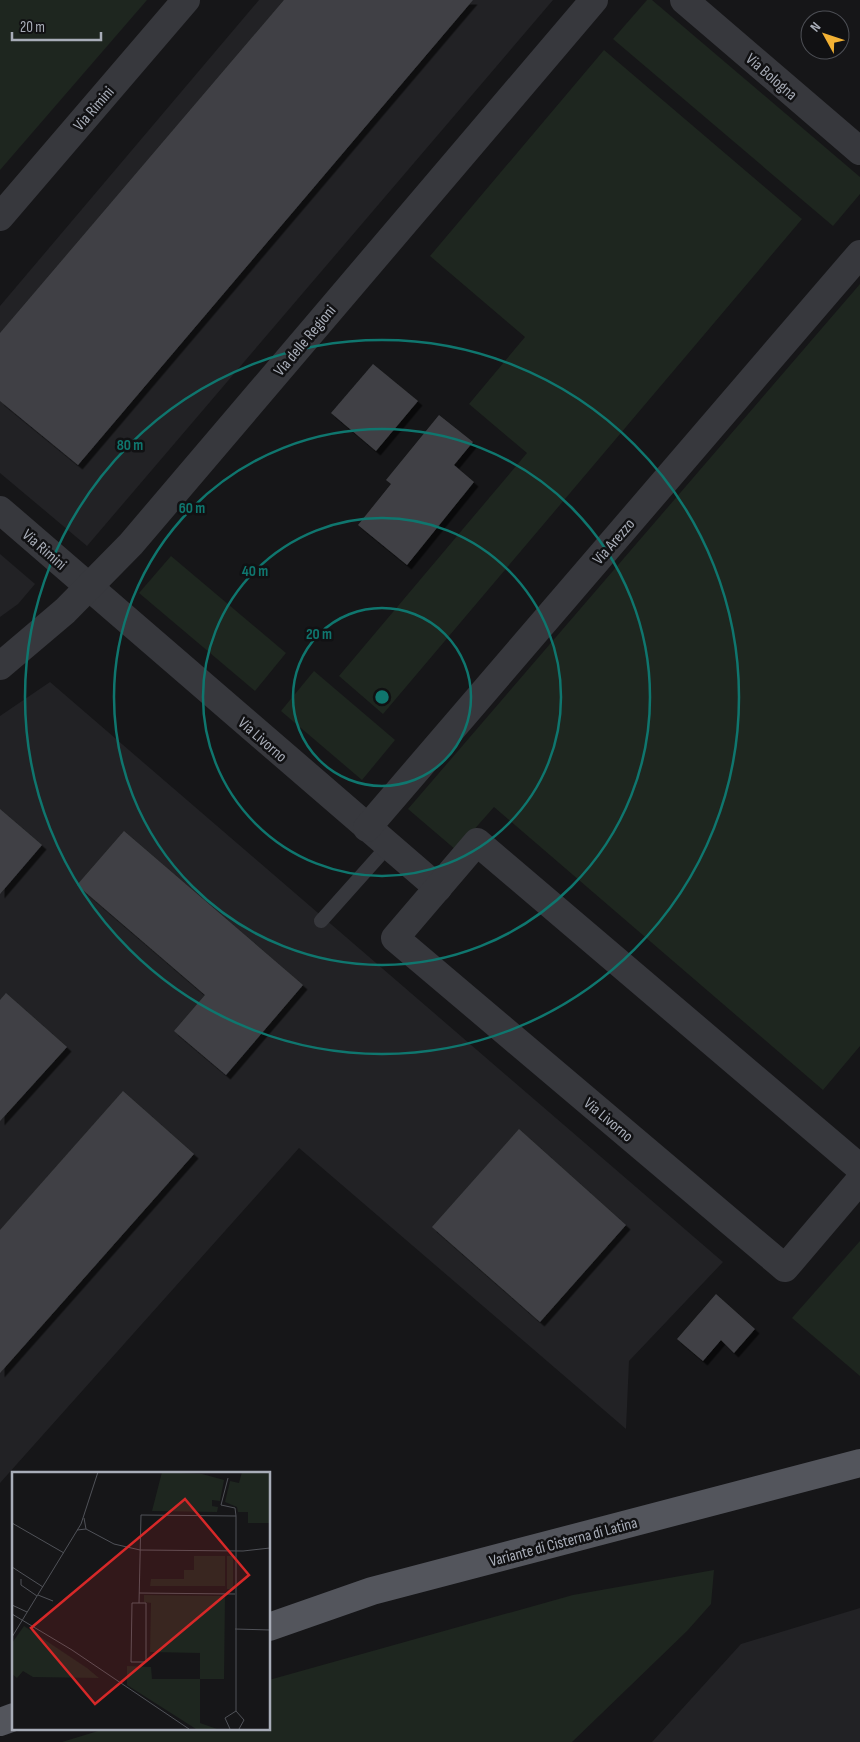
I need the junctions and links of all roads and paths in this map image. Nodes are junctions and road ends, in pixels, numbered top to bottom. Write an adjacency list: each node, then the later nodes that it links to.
1 (186, 0): 5 (street, Via Rimini)
2 (594, 0): 8 (street, Via delle Regioni)
3 (684, 0): 4 (street, Via Bologna)
4 (860, 152)
5 (0, 217)
6 (860, 254): 10 (street, Via Arezzo)
7 (0, 510): 8 (street, Via Rimini)
8 (89, 588): 9 (street, Via delle Regioni); 10 (street, Via Livorno)
9 (0, 666)
10 (367, 828): 11 (street, Via Livorno)
11 (388, 846): 12 (street, Via Livorno); 13 (lane)
12 (438, 888): 14 (street, Via Livorno); 15 (street, Via Livorno)
13 (321, 921)
14 (860, 1168)
15 (860, 1180)
16 (860, 1462): 17 (main road, Variante di Cisterna di Latina)
17 (270, 1627)
18 (12, 1718): 19 (main road)
19 (0, 1722)

